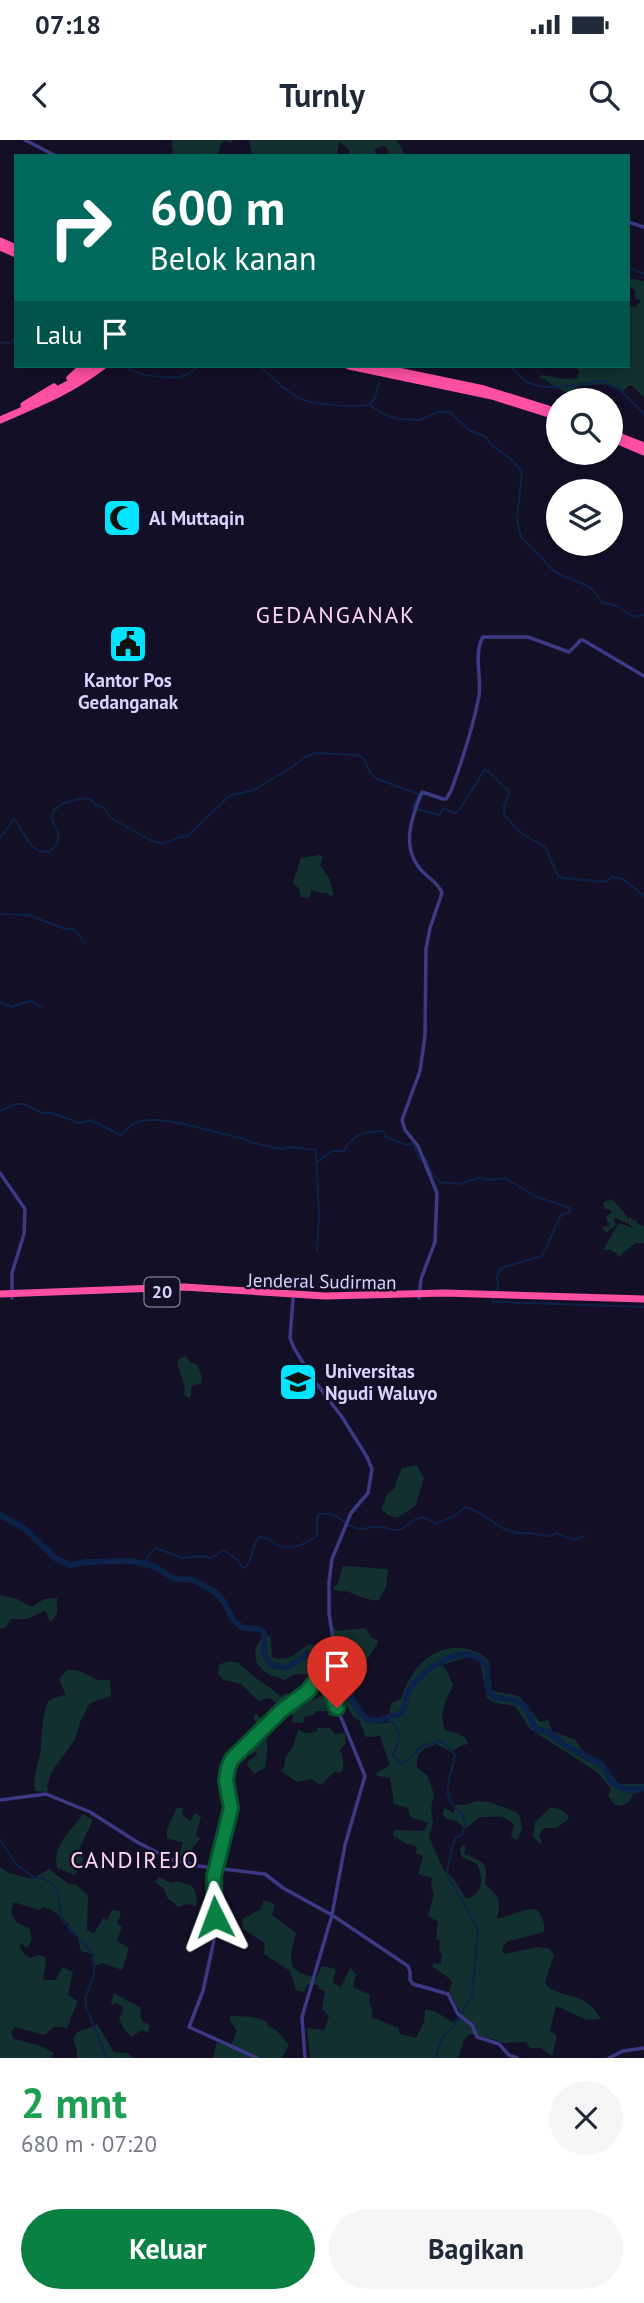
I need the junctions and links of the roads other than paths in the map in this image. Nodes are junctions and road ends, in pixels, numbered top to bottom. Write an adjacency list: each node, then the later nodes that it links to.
1 (25, 140): 2 (street)
2 (52, 154)
3 (81, 368): 12 (highway)
4 (89, 368): 12 (highway)
5 (94, 368): 11 (highway)
6 (101, 368): 11 (highway)
7 (359, 368): 14 (highway)
8 (384, 368): 10 (highway)
9 (393, 368): 10 (highway)
10 (401, 371): 13 (highway)
11 (64, 392): 15 (highway)
12 (24, 405): 15 (highway)
13 (546, 408)
14 (546, 413)
15 (0, 418)
16 (623, 438): 18 (highway)
17 (623, 443): 19 (highway)
18 (644, 446)
19 (644, 452)
20 (644, 676): 24 (street)
21 (0, 1173): 23 (street)
22 (0, 1296): 23 (highway, 20)
23 (12, 1296): 25 (highway, Jenderal Sudirman / 20)
24 (418, 1296): 25 (highway, Jenderal Sudirman / 20); 25 (highway, Jenderal Sudirman / 20); 26 (highway, Jenderal Sudirman / 20)
25 (293, 1297): 27 (street)
26 (644, 1301)
27 (322, 1671): 29 (street); 30 (street)
28 (0, 1800): 29 (street)
29 (216, 1868): 30 (street); 32 (street)
30 (332, 1915): 33 (street); 34 (street)
31 (644, 2048): 35 (street)
32 (257, 2058)
33 (305, 2058)
34 (517, 2058)
35 (609, 2058)

